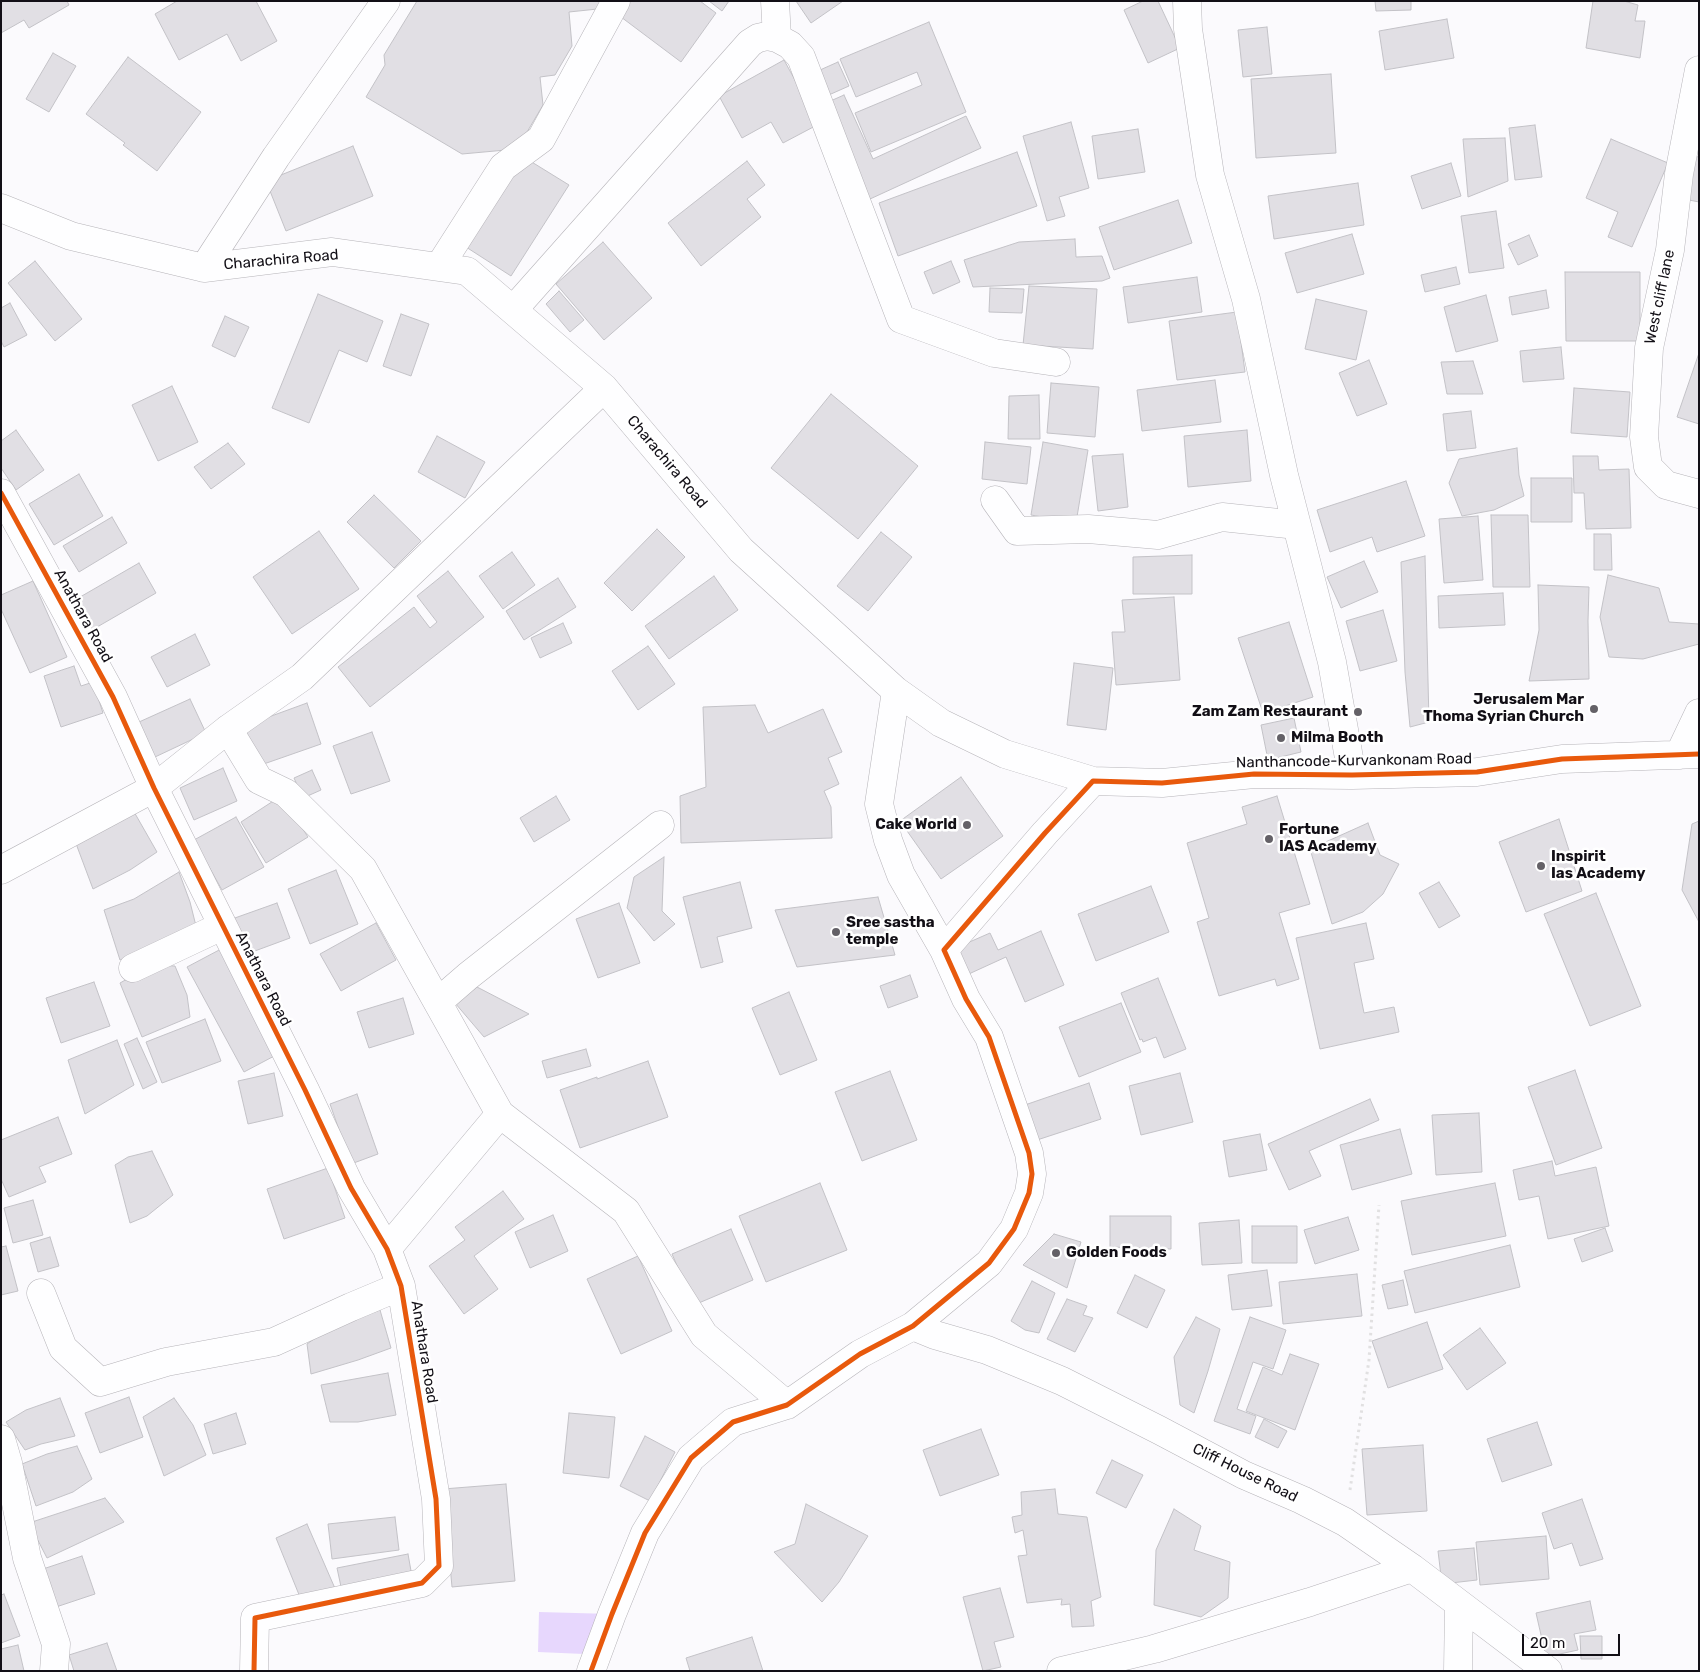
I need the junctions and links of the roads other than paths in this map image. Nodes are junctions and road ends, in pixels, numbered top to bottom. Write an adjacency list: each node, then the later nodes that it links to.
1 (386, 1): 9 (street, Charachira Road)
2 (616, 1): 8 (street)
3 (775, 1): 5 (street)
4 (1187, 1): 16 (street)
5 (777, 38): 10 (street); 11 (street)
6 (1699, 70): 14 (street, West cliff lane)
7 (1, 208): 9 (street, Charachira Road)
8 (439, 267): 9 (street, Charachira Road); 10 (street, Charachira Road)
9 (204, 268)
10 (513, 310): 12 (street, Charachira Road)
11 (1056, 362)
12 (604, 388): 17 (street, Charachira Road); 19 (street)
13 (1, 493): 23 (street, Anathara Road)
14 (1699, 494)
15 (994, 500): 16 (street)
16 (1297, 525): 21 (street)
17 (896, 691): 22 (street, Charachira Road); 27 (street)
18 (1699, 713): 20 (street)
19 (228, 729): 23 (street); 29 (street)
20 (1689, 755): 21 (street, Nanthancode-Kurvankonam Road)
21 (1352, 775): 22 (street, Nanthancode-Kurvankonam Road)
22 (1093, 781): 27 (street)
23 (154, 788): 25 (street); 26 (street, Anathara Road)
24 (660, 825): 29 (street)
25 (1, 870)
26 (222, 926): 28 (street); 31 (street, Anathara Road)
27 (944, 950): 34 (street)
28 (134, 968)
29 (438, 1002): 30 (street)
30 (500, 1114): 31 (street); 35 (street)
31 (387, 1249): 32 (street, Anathara Road)
32 (401, 1286): 33 (street); 40 (street, Anathara Road)
33 (41, 1293)
34 (912, 1326): 35 (street); 37 (street, Cliff House Road)
35 (786, 1405): 41 (street)
36 (1, 1439): 39 (street)
37 (1412, 1568): 38 (street, Cliff House Road); 42 (street)
38 (1459, 1604): 43 (street); 44 (street, Cliff House Road)
39 (54, 1671)
40 (254, 1671)
41 (591, 1671)
42 (1061, 1671)
43 (1458, 1671)
44 (1548, 1671)

